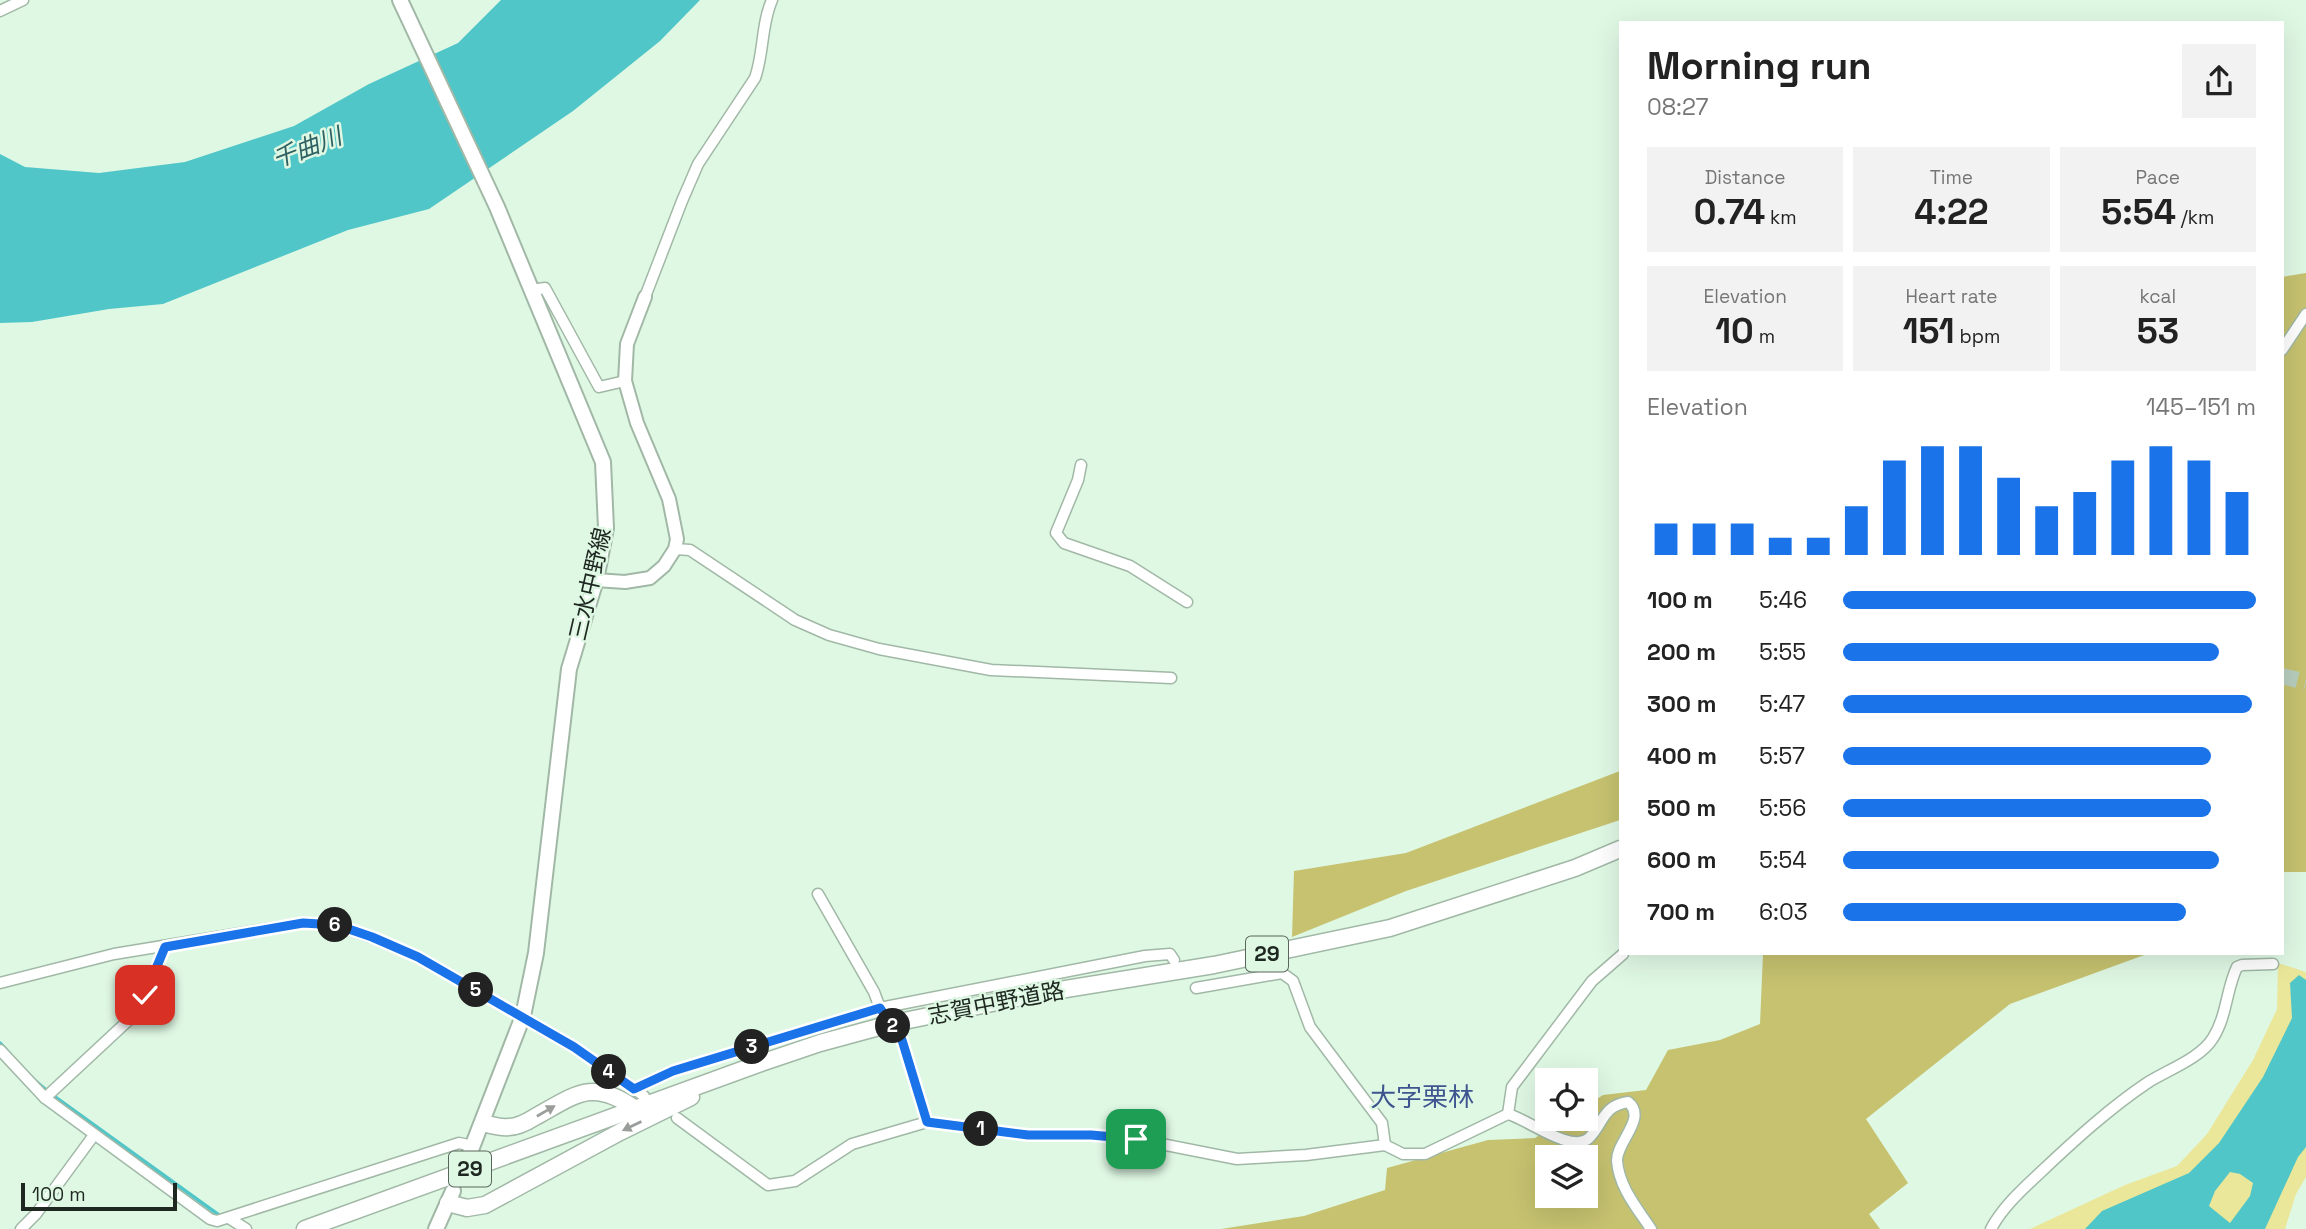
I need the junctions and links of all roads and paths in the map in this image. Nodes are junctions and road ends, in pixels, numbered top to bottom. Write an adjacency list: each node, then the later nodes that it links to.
1 (23, 0): 4 (street)
2 (400, 0): 5 (main road, 三水中野線)
3 (772, 0): 6 (street)
4 (0, 11)
5 (532, 290): 9 (street); 12 (main road, 三水中野線)
6 (645, 297): 9 (street)
7 (2306, 314): 8 (street)
8 (2284, 347)
9 (625, 381): 11 (street)
10 (1081, 465): 13 (street)
11 (675, 549): 12 (street); 14 (street)
12 (596, 580): 24 (main road, 三水中野線)
13 (1187, 602)
14 (1171, 678)
15 (1619, 849): 26 (main road, 志賀中野道路 / 29, bridge)
16 (818, 894): 23 (street)
17 (165, 947): 21 (street); 24 (street); 28 (street)
18 (1622, 955): 30 (street)
19 (1174, 960): 23 (street)
20 (2273, 964): 44 (street)
21 (0, 983)
22 (1196, 988): 35 (street)
23 (880, 1008): 27 (street); 33 (street)
24 (523, 1016): 27 (street); 32 (main road, 三水中野線)
25 (0, 1050): 28 (street)
26 (736, 1073): 29 (main road, 志賀中野道路 / 29); 37 (main road, 29, one-way to 37)
27 (634, 1089): 29 (street)
28 (45, 1098): 34 (street)
29 (639, 1102): 32 (main road, 29, one-way to 29); 41 (main road, 志賀中野道路 / 29)
30 (1508, 1114): 35 (street); 43 (street)
31 (677, 1118): 33 (street)
32 (482, 1122): 36 (main road, 三水中野線)
33 (927, 1122): 35 (street)
34 (94, 1135): 38 (street); 39 (street)
35 (1385, 1145)
36 (471, 1150): 38 (street)
37 (451, 1197): 42 (main road)
38 (227, 1219): 40 (street)
39 (21, 1229)
40 (246, 1229)
41 (305, 1229)
42 (436, 1229)
43 (1651, 1229)
44 (1991, 1229)

